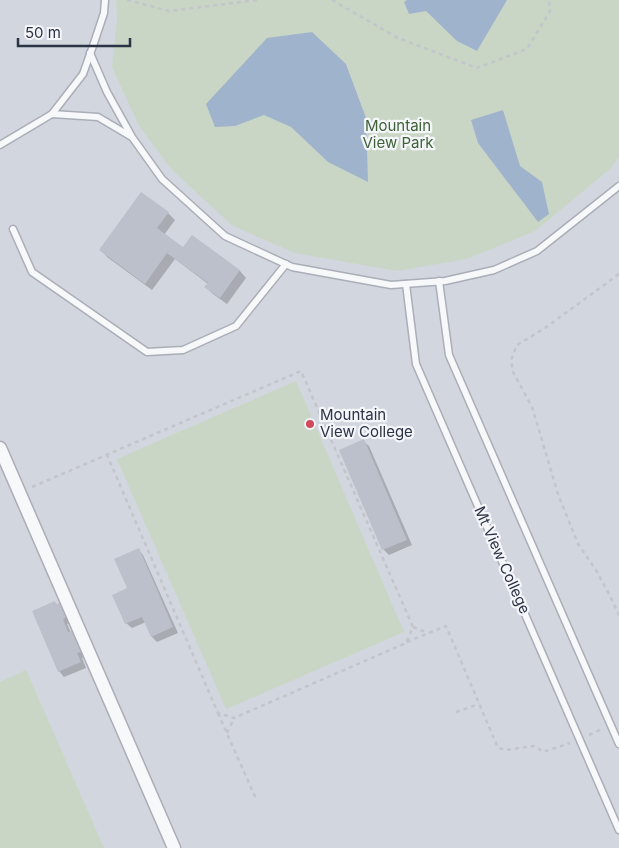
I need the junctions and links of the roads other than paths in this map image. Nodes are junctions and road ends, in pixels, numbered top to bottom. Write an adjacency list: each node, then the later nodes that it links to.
1 (105, 0): 2 (lane)
2 (90, 53): 3 (lane); 4 (lane)
3 (52, 114): 4 (lane); 5 (lane)
4 (132, 137): 8 (lane)
5 (0, 145)
6 (619, 186): 9 (lane)
7 (13, 229): 8 (lane)
8 (286, 264): 10 (lane)
9 (439, 281): 10 (lane); 12 (lane)
10 (406, 284): 13 (lane, Mt View College)
11 (0, 448): 14 (street)
12 (619, 744)
13 (619, 830)
14 (174, 848)

